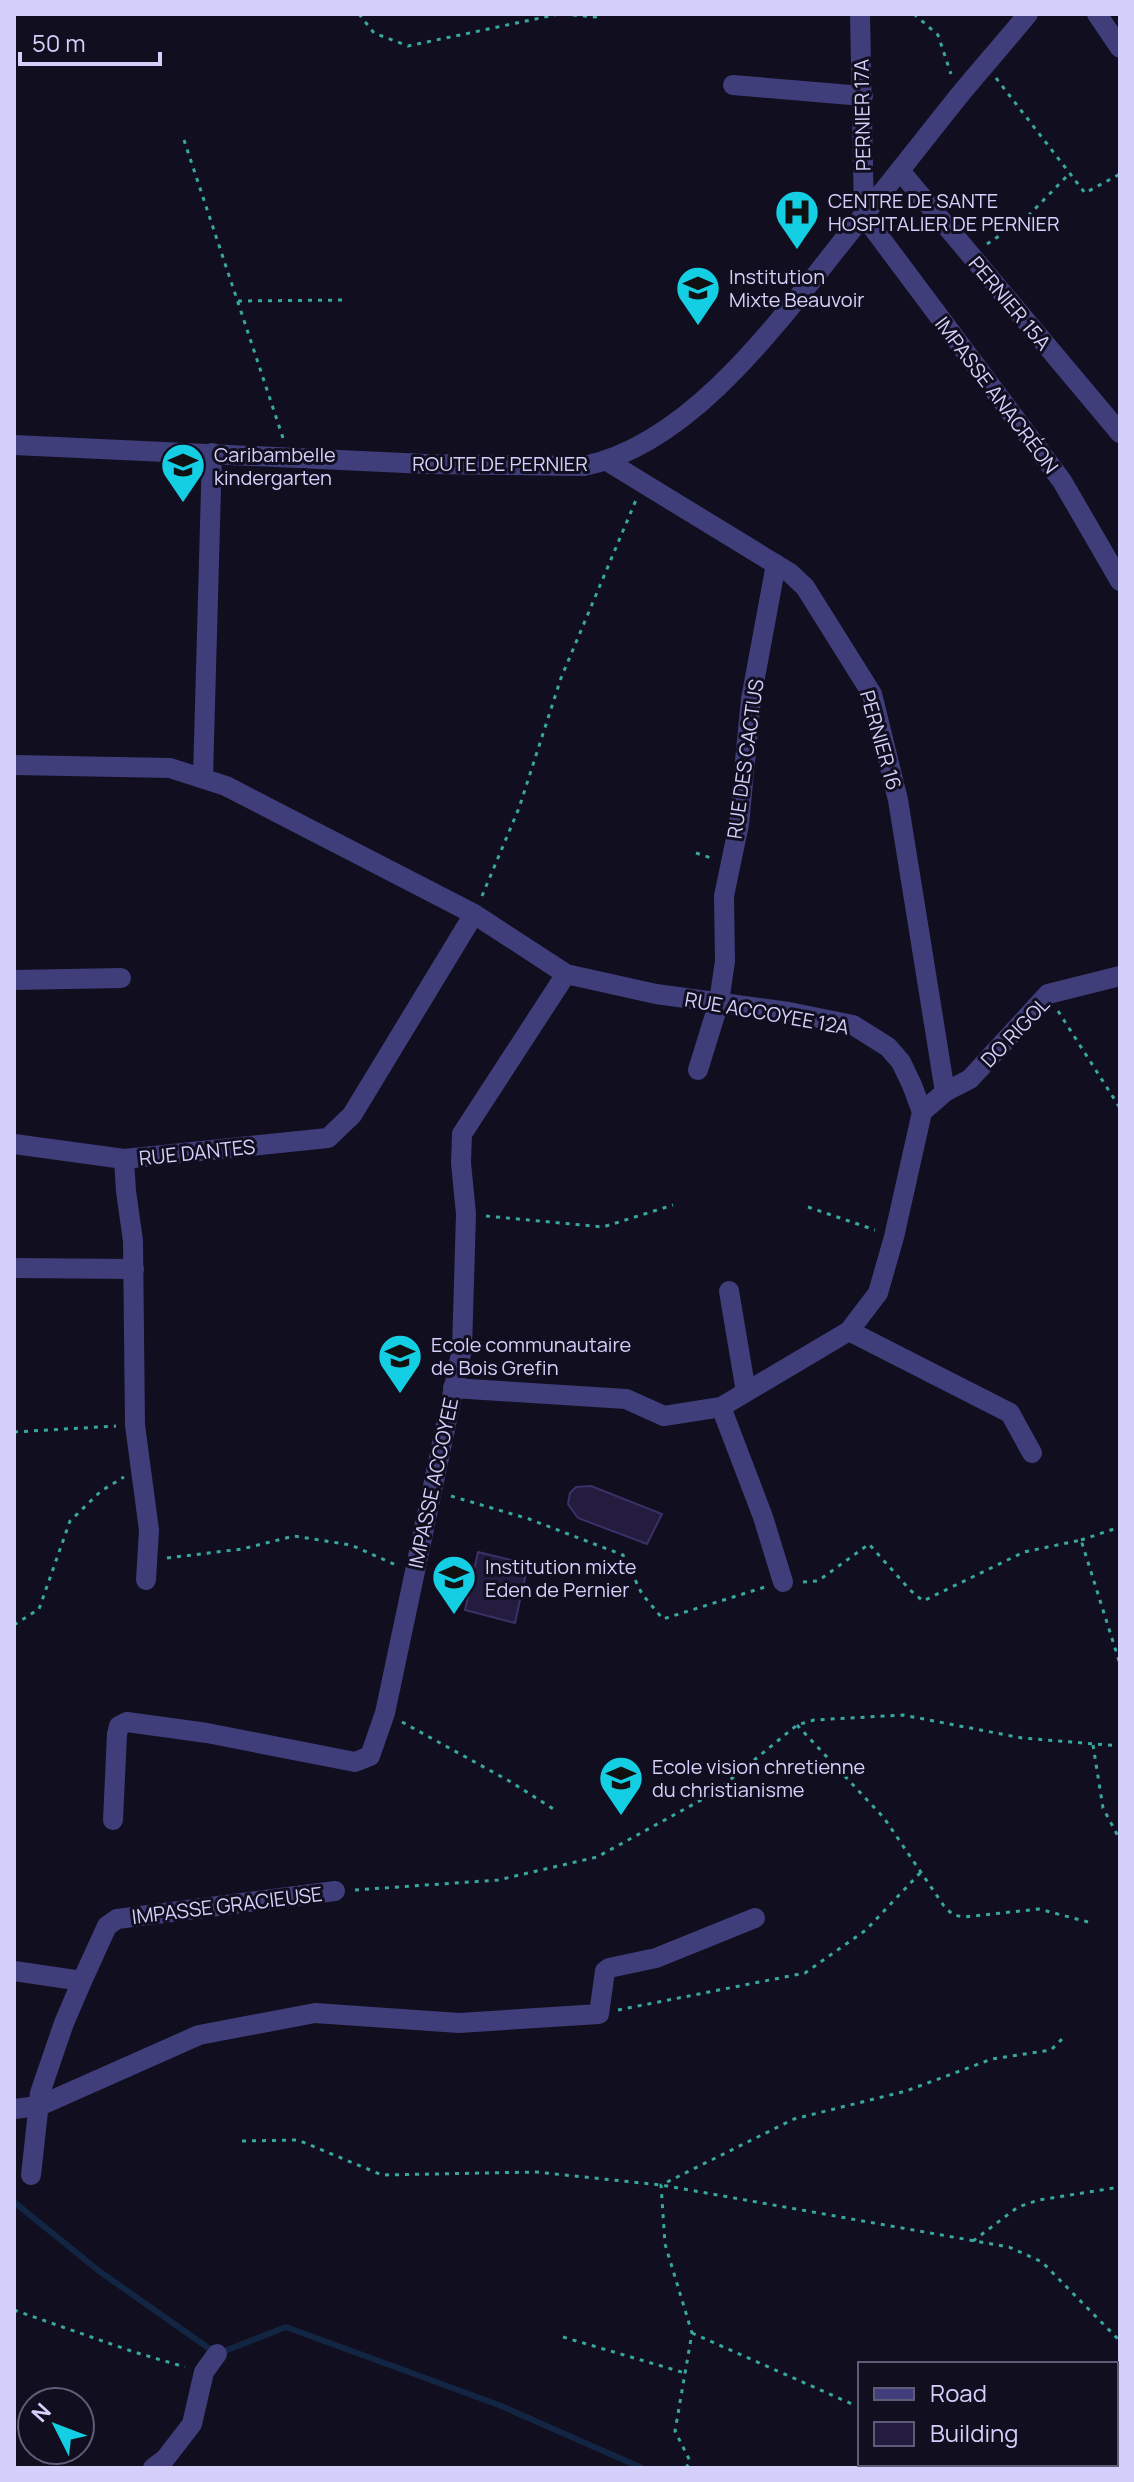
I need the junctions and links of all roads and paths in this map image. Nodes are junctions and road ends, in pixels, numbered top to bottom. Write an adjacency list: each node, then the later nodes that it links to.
1 (359, 14): 2 (path)
2 (561, 14): 3 (path)
3 (603, 14)
4 (860, 14): 11 (street, PERNIER 17A)
5 (914, 14): 12 (path)
6 (1028, 14): 9 (street, ROUTE DE PERNIER)
7 (1097, 14): 8 (street)
8 (1120, 48)
9 (986, 66): 12 (street, ROUTE DE PERNIER); 15 (path)
10 (733, 85): 11 (street)
11 (863, 96): 17 (street, PERNIER 17A)
12 (959, 96): 14 (street, ROUTE DE PERNIER)
13 (184, 140): 20 (path)
14 (901, 172): 17 (street, ROUTE DE PERNIER); 18 (street, PERNIER 15A)
15 (1069, 173): 16 (path); 18 (path)
16 (1120, 174)
17 (864, 216): 25 (street, ROUTE DE PERNIER); 28 (street, IMPASSE ANACRÉON)
18 (970, 255): 21 (street, PERNIER 15A)
19 (346, 300): 20 (path)
20 (238, 301): 24 (path)
21 (1120, 433)
22 (14, 445): 23 (street, ROUTE DE PERNIER)
23 (212, 453): 24 (street, ROUTE DE PERNIER); 30 (street)
24 (289, 457): 25 (street, ROUTE DE PERNIER)
25 (607, 461): 26 (street, PERNIER 16)
26 (643, 482): 27 (street, PERNIER 16); 31 (path)
27 (776, 564): 37 (street, RUE DES CACTUS); 39 (street, PERNIER 16)
28 (1120, 581)
29 (14, 765): 30 (street, RUE ACCOYEE 12A)
30 (203, 777): 31 (street, RUE ACCOYEE 12A)
31 (474, 914): 32 (street, RUE ACCOYEE 12A); 43 (street, RUE DANTES)
32 (566, 974): 37 (street, RUE ACCOYEE 12A); 46 (street, IMPASSE ACCOYEE)
33 (121, 978): 34 (street)
34 (14, 980)
35 (1117, 982): 36 (street, DO RIGOL)
36 (1048, 994): 39 (street, DO RIGOL); 40 (path)
37 (719, 1002): 38 (street, RUE DES CACTUS); 41 (street, RUE ACCOYEE 12A)
38 (698, 1070)
39 (945, 1092): 41 (street, DO RIGOL)
40 (1120, 1108)
41 (922, 1112): 47 (street)
42 (14, 1144): 43 (street)
43 (124, 1159): 49 (street, RUE DANTES)
44 (673, 1205): 46 (path)
45 (808, 1207): 47 (path)
46 (466, 1214): 52 (street, IMPASSE ACCOYEE)
47 (894, 1237): 51 (street)
48 (14, 1268): 49 (street)
49 (134, 1269): 55 (street, RUE DANTES)
50 (729, 1291): 53 (street)
51 (849, 1331): 53 (street); 57 (street)
52 (453, 1388): 54 (street); 59 (street, IMPASSE ACCOYEE)
53 (746, 1392): 54 (street)
54 (721, 1407): 65 (street)
55 (135, 1425): 56 (path); 58 (street, RUE DANTES)
56 (14, 1432)
57 (1032, 1453)
58 (141, 1467): 62 (street, RUE DANTES); 66 (path)
59 (432, 1491): 63 (street, IMPASSE ACCOYEE); 65 (path)
60 (1120, 1527): 61 (path)
61 (1081, 1540): 65 (path); 67 (path)
62 (148, 1557): 63 (path); 64 (street, RUE DANTES)
63 (415, 1571): 68 (street, IMPASSE ACCOYEE)
64 (146, 1580)
65 (783, 1582)
66 (14, 1625)
67 (1120, 1664)
68 (385, 1713): 72 (path); 73 (street, IMPASSE ACCOYEE)
69 (797, 1725): 70 (path); 75 (path); 76 (path)
70 (1093, 1745): 71 (path); 74 (path)
71 (1120, 1746)
72 (555, 1810)
73 (113, 1820)
74 (1120, 1840)
75 (921, 1872): 78 (path); 81 (path)
76 (335, 1891): 80 (street, IMPASSE GRACIEUSE)
77 (755, 1918): 81 (street)
78 (1088, 1922)
79 (14, 1971): 80 (street)
80 (82, 1981): 83 (street)
81 (599, 2014): 83 (street)
82 (1066, 2035): 87 (path)
83 (39, 2106): 84 (street); 86 (street)
84 (14, 2109)
85 (242, 2141): 87 (path)
86 (31, 2175)
87 (661, 2185): 89 (path); 91 (path)
88 (1120, 2187): 89 (path)
89 (972, 2241): 93 (path)
90 (14, 2310): 95 (path)
91 (692, 2333): 96 (path); 97 (path)
92 (563, 2337): 96 (path)
93 (1120, 2341)
94 (217, 2354): 95 (street)
95 (204, 2372): 98 (street)
96 (685, 2373): 99 (path)
97 (852, 2404)
98 (153, 2468)
99 (686, 2468)

